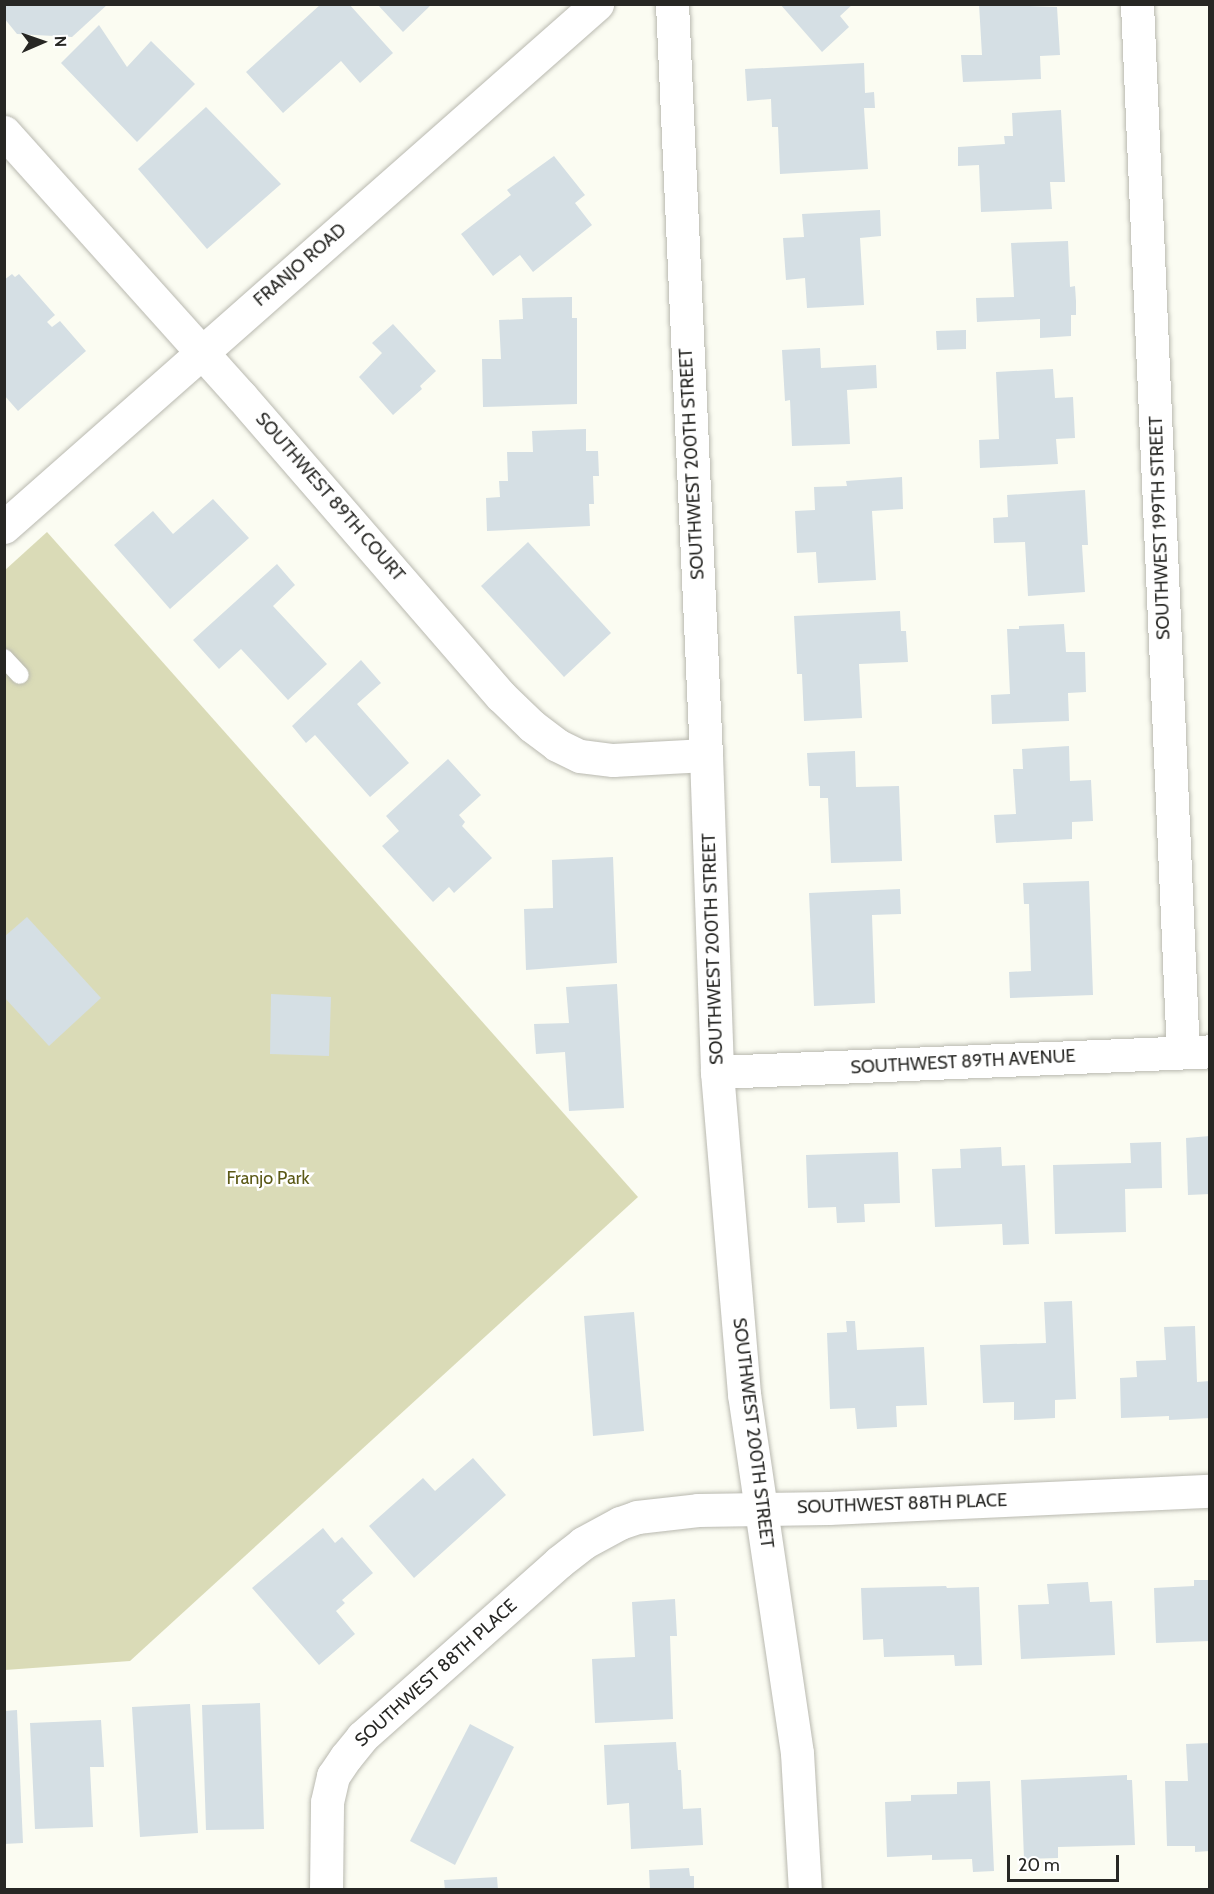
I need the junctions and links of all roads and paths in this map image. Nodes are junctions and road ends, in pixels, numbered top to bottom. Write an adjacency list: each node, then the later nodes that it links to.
1 (597, 4): 5 (street, FRANJO ROAD)
2 (672, 4): 9 (street, SOUTHWEST 200TH STREET)
3 (1137, 4): 10 (street, SOUTHWEST 199TH STREET)
4 (4, 132): 5 (street, SOUTHWEST 89TH COURT)
5 (201, 352): 6 (street, FRANJO ROAD); 9 (street, SOUTHWEST 89TH COURT)
6 (4, 527)
7 (4, 658): 8 (lane)
8 (20, 675)
9 (706, 755): 11 (street, SOUTHWEST 200TH STREET)
10 (1196, 1052): 11 (street, SOUTHWEST 89TH AVENUE)
11 (717, 1072): 13 (street, SOUTHWEST 200TH STREET)
12 (1209, 1491): 13 (street, SOUTHWEST 88TH PLACE)
13 (762, 1509): 14 (street, SOUTHWEST 88TH PLACE); 15 (street, SOUTHWEST 200TH STREET)
14 (326, 1890)
15 (805, 1890)

